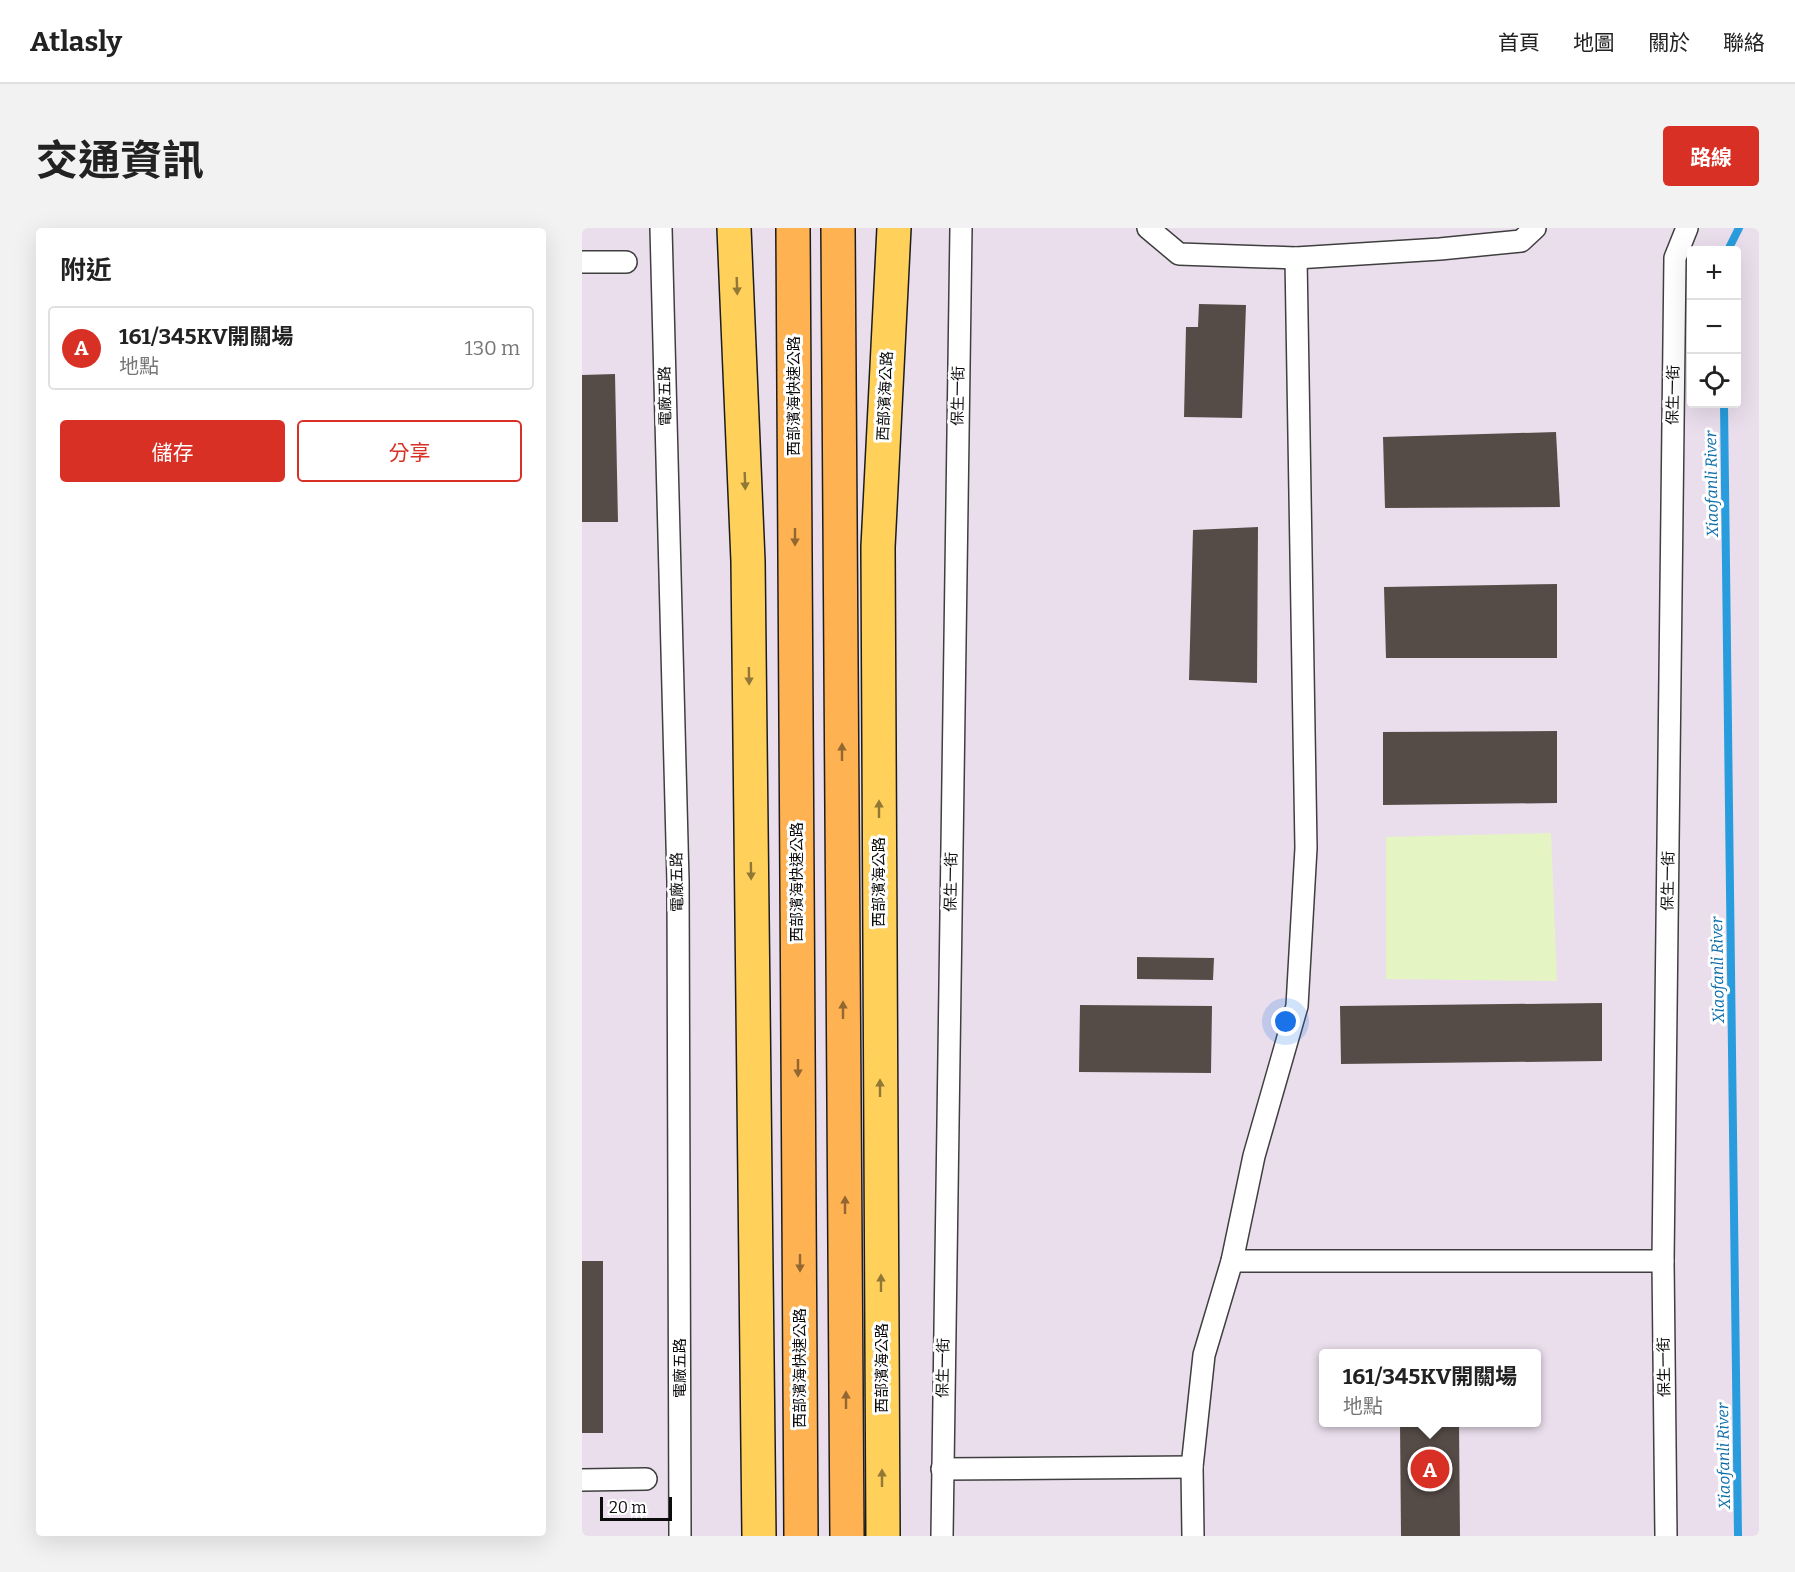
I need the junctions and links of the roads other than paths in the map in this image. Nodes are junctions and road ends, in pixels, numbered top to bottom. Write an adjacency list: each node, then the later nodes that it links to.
1 (660, 228): 19 (street, 電廠五路)
2 (734, 228): 20 (main road, one-way to 20)
3 (894, 228): 23 (main road, 西部濱海公路, one-way to 3)
4 (961, 228): 16 (street, 保生一街)
5 (1148, 228): 10 (street)
6 (1535, 228): 10 (street)
7 (1687, 228): 14 (street, 保生一街)
8 (838, 234): 22 (highway, one-way to 8)
9 (793, 238): 21 (highway, 西部濱海快速公路, one-way to 21)
10 (1296, 258): 13 (street)
11 (582, 262): 12 (street)
12 (626, 262)
13 (1232, 1261): 14 (street); 15 (street)
14 (1663, 1261): 26 (street, 保生一街)
15 (1192, 1467): 16 (street); 25 (street)
16 (942, 1469): 24 (street, 保生一街)
17 (646, 1479): 18 (street)
18 (582, 1480)
19 (680, 1536)
20 (759, 1536)
21 (801, 1536)
22 (847, 1536)
23 (883, 1536)
24 (942, 1536)
25 (1192, 1536)
26 (1666, 1536)

